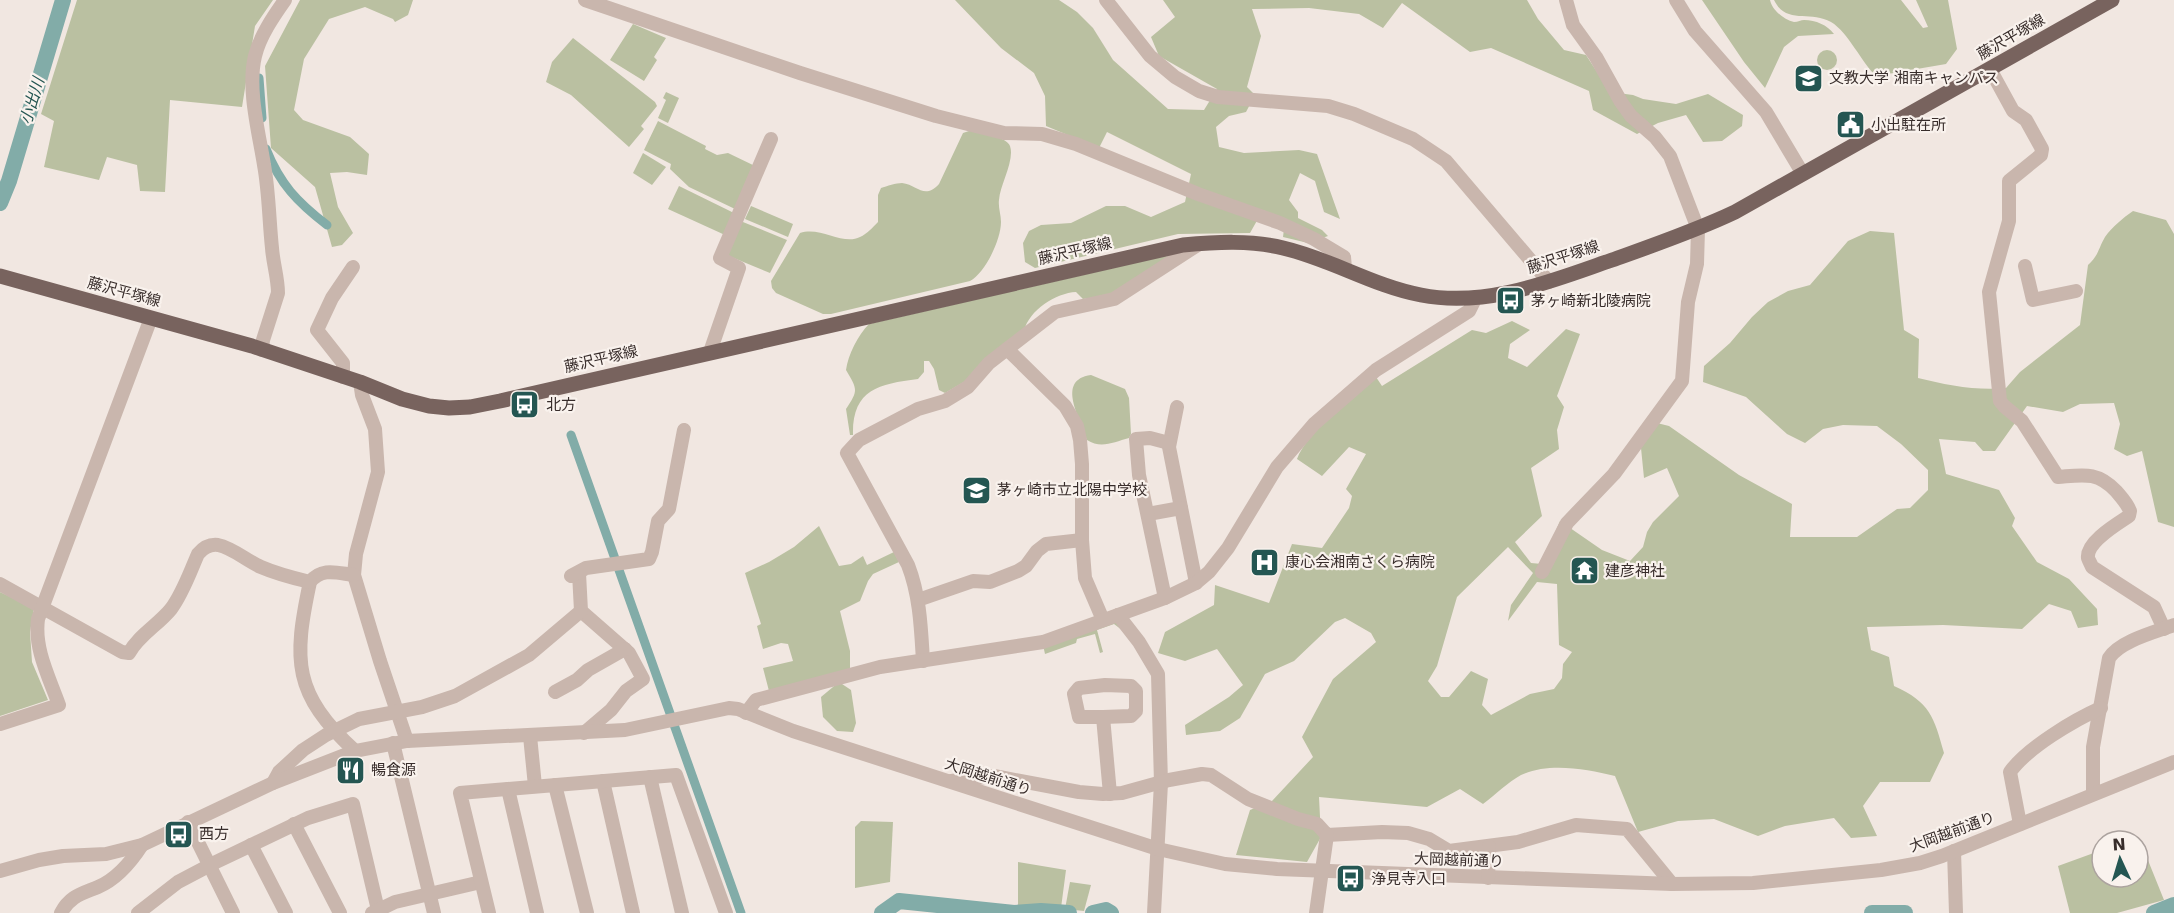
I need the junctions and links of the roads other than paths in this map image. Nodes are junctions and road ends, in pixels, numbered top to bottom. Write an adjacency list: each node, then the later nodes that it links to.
1 (285, 0): 21 (street)
2 (585, 0): 14 (street)
3 (1106, 0): 16 (street)
4 (1566, 0): 10 (street)
5 (1676, 0): 9 (street)
6 (2112, 0): 7 (main road, 藤沢平塚線)
7 (1990, 69): 9 (main road, 藤沢平塚線); 42 (street)
8 (771, 138): 22 (street)
9 (1803, 174): 10 (main road, 藤沢平塚線)
10 (1698, 230): 16 (main road, 藤沢平塚線); 31 (street)
11 (1199, 244): 14 (main road, 藤沢平塚線); 20 (street); 22 (main road, 藤沢平塚線)
12 (2025, 266): 17 (street)
13 (353, 267): 23 (street)
14 (1345, 268): 18 (main road, 藤沢平塚線)
15 (0, 276): 19 (main road, 藤沢平塚線)
16 (1549, 282): 18 (main road, 藤沢平塚線)
17 (2076, 291)
18 (1476, 297): 34 (street)
19 (151, 318): 21 (main road, 藤沢平塚線); 38 (street)
20 (1006, 349): 30 (street); 37 (street)
21 (262, 350): 23 (main road, 藤沢平塚線)
22 (710, 352): 24 (main road, 藤沢平塚線)
23 (343, 377): 24 (main road, 藤沢平塚線)
24 (360, 382): 32 (street)
25 (1177, 406): 27 (street)
26 (684, 430): 39 (street)
27 (1169, 443): 28 (street); 29 (street)
28 (1181, 507): 29 (street); 34 (street)
29 (1148, 514): 36 (street)
30 (1082, 540): 37 (street); 41 (street)
31 (1542, 572)
32 (354, 575): 33 (street); 47 (street)
33 (310, 582): 38 (street); 51 (street)
34 (1196, 583): 36 (street)
35 (0, 584): 38 (street)
36 (1165, 598): 40 (street)
37 (918, 600): 44 (street)
38 (41, 606): 50 (street)
39 (581, 611): 43 (street); 47 (street)
40 (1118, 615): 41 (street); 61 (street)
41 (1103, 620): 44 (street)
42 (2169, 627): 46 (street)
43 (625, 648): 45 (street); 52 (street)
44 (923, 661): 48 (street)
45 (555, 692)
46 (2101, 708): 66 (street); 69 (street)
47 (397, 712): 51 (street); 54 (street)
48 (746, 712): 52 (street, 大岡越前通り); 59 (street, 大岡越前通り)
49 (1103, 717): 49 (street); 65 (street)
50 (0, 724)
51 (334, 731): 55 (street); 60 (street)
52 (584, 733): 53 (street, 大岡越前通り)
53 (530, 736): 54 (street, 大岡越前通り); 63 (street)
54 (400, 742): 55 (street, 大岡越前通り); 82 (street)
55 (355, 751): 60 (street, 大岡越前通り)
56 (2174, 762): 66 (street, 大岡越前通り)
57 (650, 777): 58 (street); 94 (street); 95 (street)
58 (603, 781): 62 (street); 93 (street)
59 (949, 782): 65 (street); 74 (street, 大岡越前通り)
60 (273, 783): 67 (street, 大岡越前通り)
61 (1161, 783): 65 (street); 70 (street); 74 (street)
62 (555, 785): 63 (street); 92 (street)
63 (536, 786): 64 (street)
64 (508, 789): 80 (street); 91 (street)
65 (1110, 794)
66 (2093, 794): 69 (street, 大岡越前通り)
67 (188, 822): 71 (street, 大岡越前通り); 76 (street)
68 (294, 824): 72 (street); 83 (street); 88 (street)
69 (2020, 824): 75 (street, 大岡越前通り)
70 (1327, 835): 73 (street); 78 (street)
71 (141, 845): 77 (street, 大岡越前通り); 85 (street)
72 (251, 845): 76 (street); 87 (street)
73 (1489, 846): 79 (street); 81 (street)
74 (1158, 849): 78 (street, 大岡越前通り); 96 (street)
75 (1954, 851): 81 (street, 大岡越前通り); 98 (street)
76 (209, 866): 84 (street); 86 (street)
77 (0, 871)
78 (1322, 871): 79 (street, 大岡越前通り); 97 (street)
79 (1488, 878): 81 (street, 大岡越前通り)
80 (482, 882): 82 (street); 90 (street)
81 (1671, 884)
82 (430, 895): 83 (street); 89 (street)
83 (375, 911)
84 (230, 912)
85 (61, 913)
86 (138, 913)
87 (286, 913)
88 (340, 913)
89 (434, 913)
90 (489, 913)
91 (537, 913)
92 (586, 913)
93 (633, 913)
94 (682, 913)
95 (726, 913)
96 (1154, 913)
97 (1316, 913)
98 (1956, 913)

